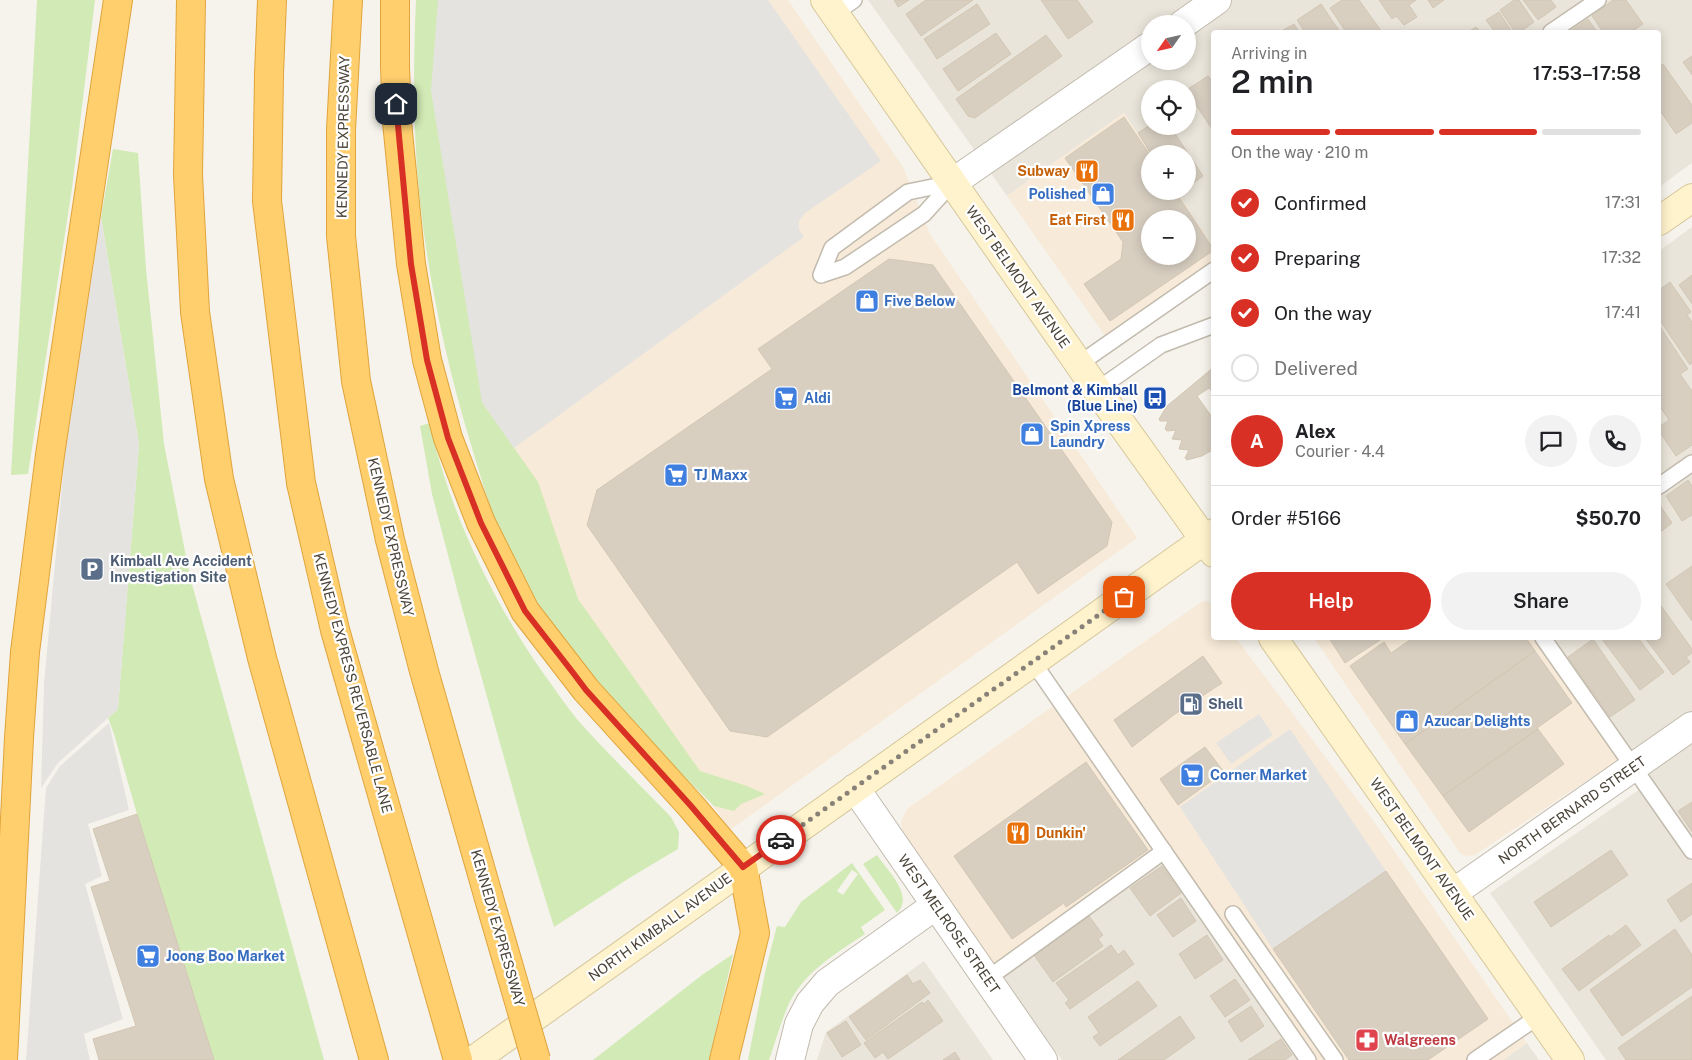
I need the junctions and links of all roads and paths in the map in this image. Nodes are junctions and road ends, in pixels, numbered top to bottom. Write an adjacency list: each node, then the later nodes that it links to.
1 (118, 0): 36 (highway)
2 (191, 0): 37 (highway)
3 (272, 0): 38 (highway, KENNEDY EXPRESS REVERSABLE LANE)
4 (348, 0): 40 (highway, KENNEDY EXPRESSWAY, bridge)
5 (395, 0): 30 (highway)
6 (1217, 0): 9 (street)
7 (1598, 0): 10 (lane)
8 (838, 4): 12 (main road, WEST BELMONT AVENUE)
9 (1196, 15)
10 (1555, 30)
11 (1141, 52): 12 (street)
12 (952, 183): 12 (lane); 17 (main road, WEST BELMONT AVENUE)
13 (1692, 198): 14 (main road)
14 (1661, 220)
15 (1211, 272): 17 (lane)
16 (1211, 326): 18 (lane)
17 (1079, 364): 18 (main road, WEST BELMONT AVENUE)
18 (1097, 390): 21 (main road, WEST BELMONT AVENUE)
19 (1692, 463): 20 (lane)
20 (1661, 485)
21 (1211, 542): 24 (main road, NORTH KIMBALL AVENUE)
22 (1274, 640): 31 (main road, WEST BELMONT AVENUE)
23 (1544, 640): 26 (lane)
24 (1033, 662): 27 (main road, NORTH KIMBALL AVENUE); 29 (lane)
25 (1692, 726): 26 (street, NORTH BERNARD STREET)
26 (1633, 767): 28 (lane); 31 (street, NORTH BERNARD STREET)
27 (855, 788): 30 (main road, NORTH KIMBALL AVENUE); 32 (street, WEST MELROSE STREET)
28 (1692, 851)
29 (1164, 852): 34 (lane); 44 (lane)
30 (743, 867): 39 (main road, NORTH KIMBALL AVENUE); 41 (highway)
31 (1452, 893): 35 (main road, WEST BELMONT AVENUE)
32 (936, 905): 34 (street, WEST MELROSE STREET); 42 (street)
33 (1233, 914): 45 (lane)
34 (987, 978): 43 (street, WEST MELROSE STREET)
35 (1539, 1016): 46 (lane); 47 (main road, WEST BELMONT AVENUE)
36 (4, 1060)
37 (374, 1060)
38 (458, 1060)
39 (474, 1060)
40 (536, 1060)
41 (724, 1060)
42 (790, 1060)
43 (1043, 1060)
44 (1308, 1060)
45 (1335, 1060)
46 (1476, 1060)
47 (1570, 1060)

